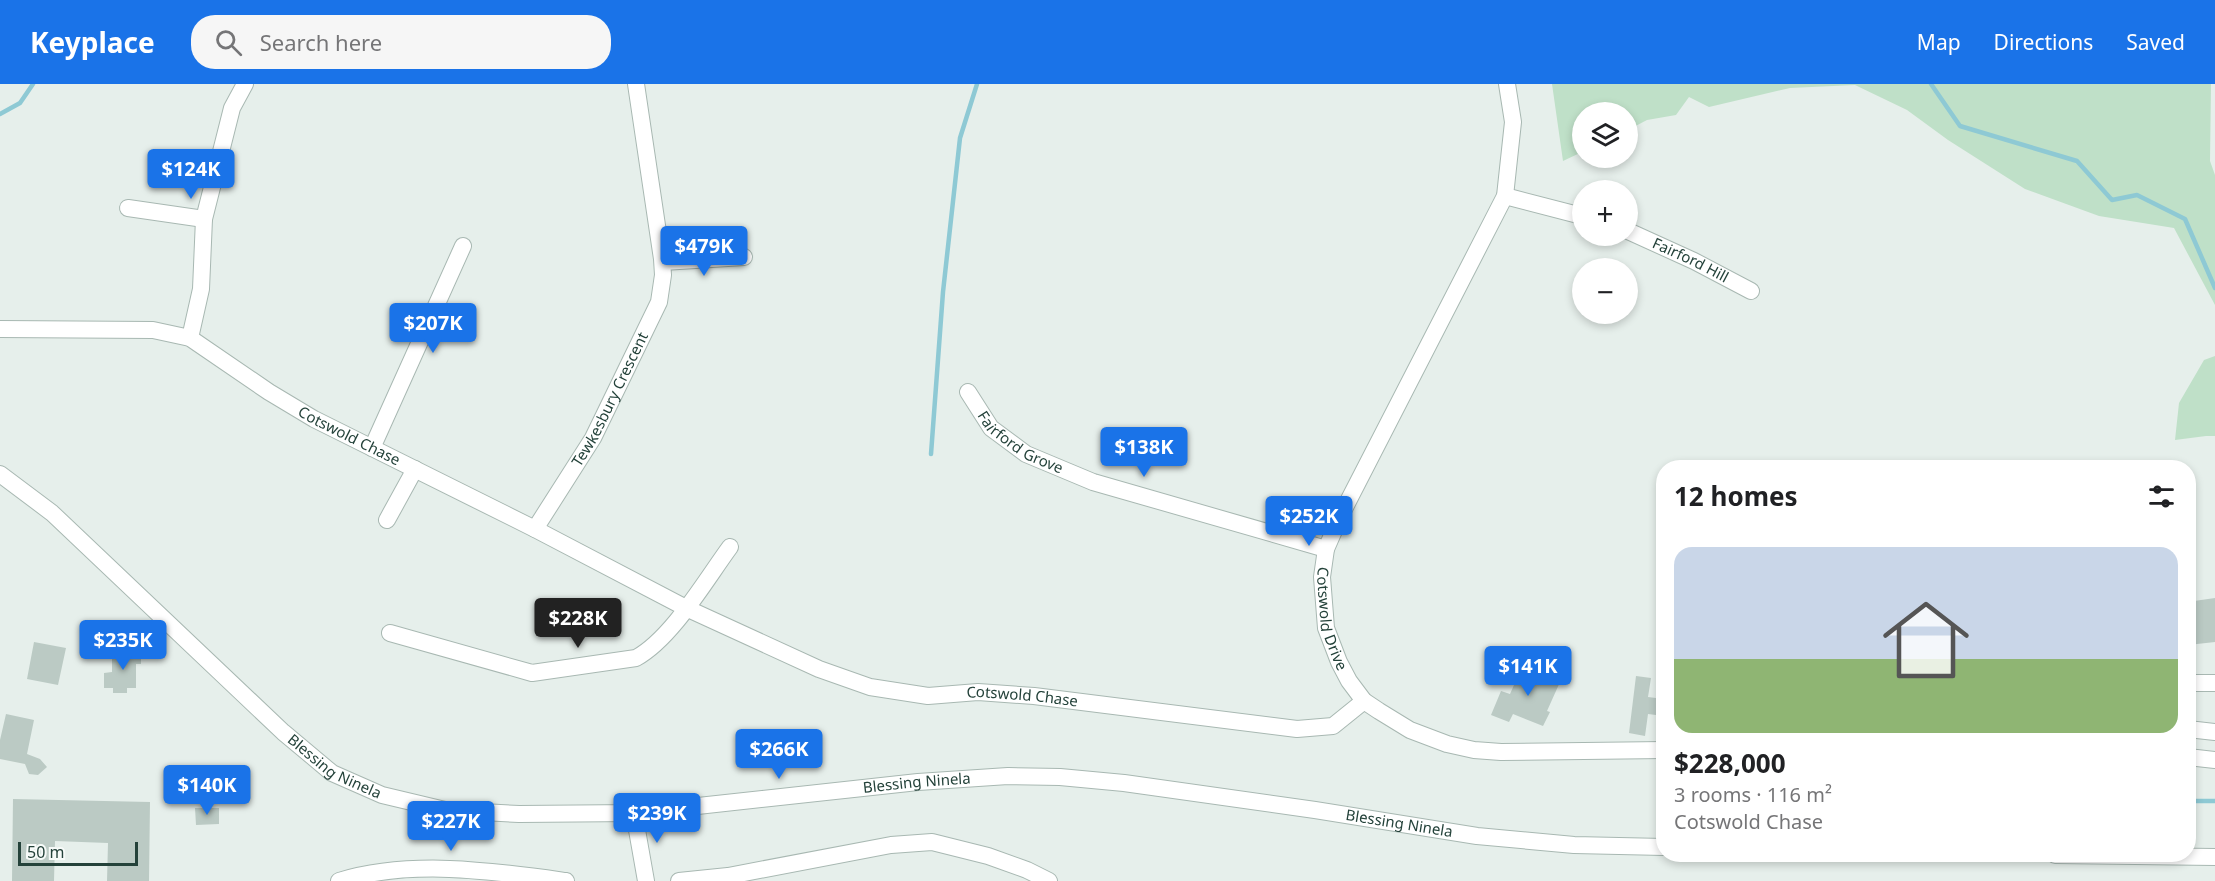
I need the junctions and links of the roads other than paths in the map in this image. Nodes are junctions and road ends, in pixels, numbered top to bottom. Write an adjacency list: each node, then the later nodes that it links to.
1 (245, 84): 7 (street)
2 (636, 84): 11 (street, Tewkesbury Crescent)
3 (1507, 84): 4 (street, Cotswold Drive)
4 (1505, 196): 6 (street); 22 (street, Cotswold Drive)
5 (128, 208): 7 (street)
6 (1572, 213)
7 (204, 219): 14 (street)
8 (1638, 236): 12 (street, Fairford Hill)
9 (463, 246): 16 (street)
10 (744, 257): 11 (street)
11 (663, 262): 20 (street, Tewkesbury Crescent)
12 (1751, 291)
13 (0, 329): 14 (street, Cotswold Chase)
14 (190, 338): 16 (street, Cotswold Chase)
15 (968, 392): 22 (street, Fairford Grove)
16 (372, 448): 17 (street, Cotswold Chase)
17 (415, 469): 19 (street); 20 (street, Cotswold Chase)
18 (0, 474): 33 (street, Blessing Ninela)
19 (387, 520)
20 (535, 529): 23 (street, Cotswold Chase)
21 (730, 547): 23 (street)
22 (1326, 549): 27 (street, Cotswold Drive)
23 (686, 608): 24 (street); 27 (street, Cotswold Chase)
24 (390, 633)
25 (2196, 683): 26 (street)
26 (2215, 683)
27 (1364, 701): 30 (street, Cotswold Drive)
28 (2196, 730): 29 (street)
29 (2215, 732)
30 (1656, 750)
31 (2196, 758): 32 (street)
32 (2215, 760)
33 (634, 813): 34 (street, Blessing Ninela); 39 (street)
34 (1656, 847)
35 (2196, 857): 36 (street)
36 (2215, 857)
37 (339, 881): 38 (street)
38 (566, 881)
39 (646, 881)
40 (679, 881): 41 (street)
41 (1049, 881)

